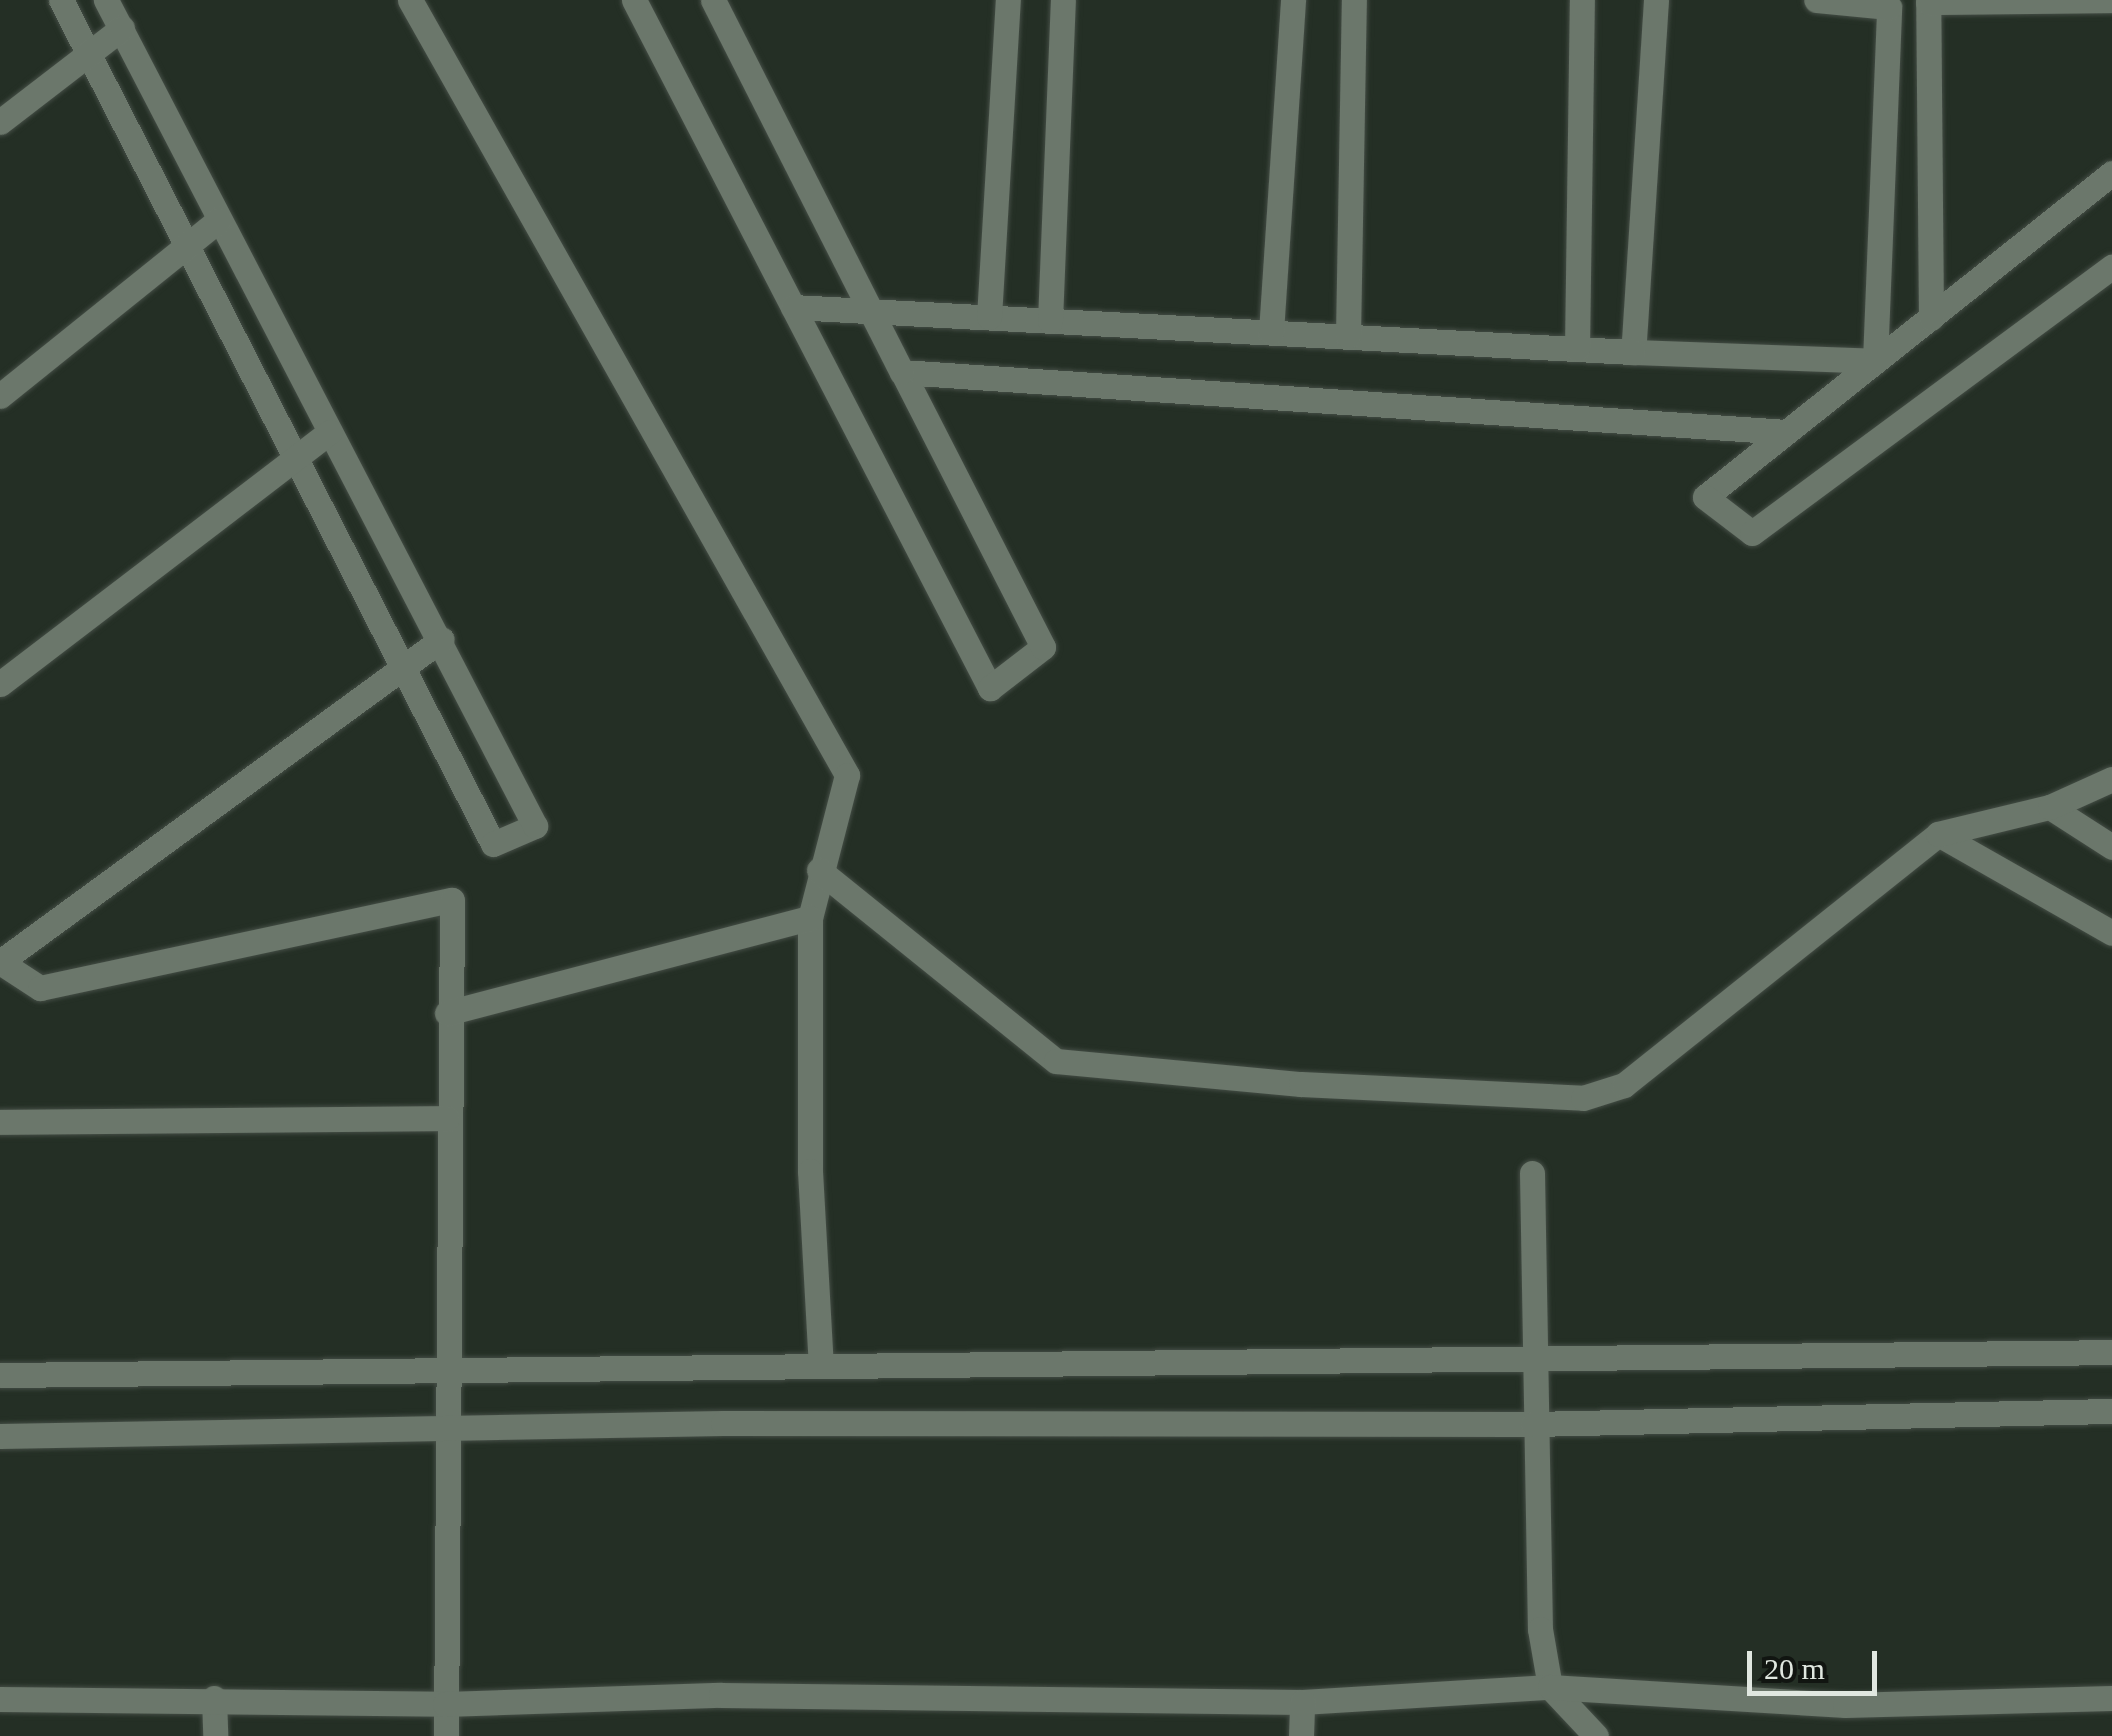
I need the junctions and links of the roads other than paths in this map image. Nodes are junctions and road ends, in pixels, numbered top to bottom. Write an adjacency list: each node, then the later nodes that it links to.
1 (62, 0): 15 (street)
2 (106, 0): 14 (street)
3 (410, 0): 43 (street)
4 (634, 0): 21 (street)
5 (714, 0): 22 (street)
6 (1008, 0): 23 (street)
7 (1063, 0): 25 (street)
8 (1293, 0): 26 (street)
9 (1354, 0): 27 (street)
10 (1582, 0): 28 (street)
11 (1656, 0): 29 (street)
12 (1816, 0): 30 (street)
13 (2112, 0): 24 (street)
14 (122, 28): 15 (street); 18 (street)
15 (88, 54): 16 (street); 19 (street)
16 (0, 122)
17 (2112, 173): 24 (street)
18 (219, 220): 19 (street); 33 (street)
19 (187, 246): 32 (street); 35 (street)
20 (2112, 267): 34 (street)
21 (793, 306): 22 (street); 31 (street)
22 (872, 311): 23 (street); 31 (street)
23 (989, 318): 25 (street)
24 (1931, 318): 30 (street)
25 (1050, 321): 26 (street)
26 (1271, 332): 27 (street)
27 (1348, 336): 28 (street)
28 (1577, 349): 29 (street)
29 (1632, 352): 30 (street)
30 (1875, 361): 34 (street)
31 (902, 372): 34 (street)
32 (0, 396)
33 (330, 432): 35 (street); 36 (street)
34 (1786, 432)
35 (294, 458): 37 (street); 38 (street)
36 (442, 638): 37 (street); 37 (street)
37 (402, 668): 46 (street)
38 (0, 684)
39 (2112, 780): 40 (street)
40 (2050, 808): 41 (street); 42 (street)
41 (1938, 834): 43 (street); 45 (street)
42 (2112, 847)
43 (818, 870): 44 (street)
44 (810, 918): 47 (street); 55 (street)
45 (2112, 933)
46 (0, 962): 47 (street)
47 (447, 1013): 49 (street)
48 (0, 1104): 51 (street)
49 (447, 1118): 51 (street); 56 (street)
50 (0, 1122): 51 (street)
51 (28, 1122)
52 (1532, 1173): 54 (street)
53 (2112, 1352): 54 (street)
54 (1533, 1356): 55 (street); 59 (street)
55 (820, 1366): 56 (street)
56 (447, 1370): 57 (street); 60 (street)
57 (0, 1375)
58 (2112, 1411): 59 (street)
59 (1533, 1424): 60 (street); 62 (street)
60 (448, 1427): 61 (street); 67 (street)
61 (0, 1436)
62 (1550, 1686): 64 (street); 66 (street); 71 (street)
63 (214, 1698): 65 (street); 67 (street); 68 (street)
64 (2112, 1698)
65 (0, 1700)
66 (1302, 1702): 67 (street); 70 (street)
67 (445, 1704): 69 (street)
68 (215, 1736)
69 (446, 1736)
70 (1301, 1736)
71 (1596, 1736)

